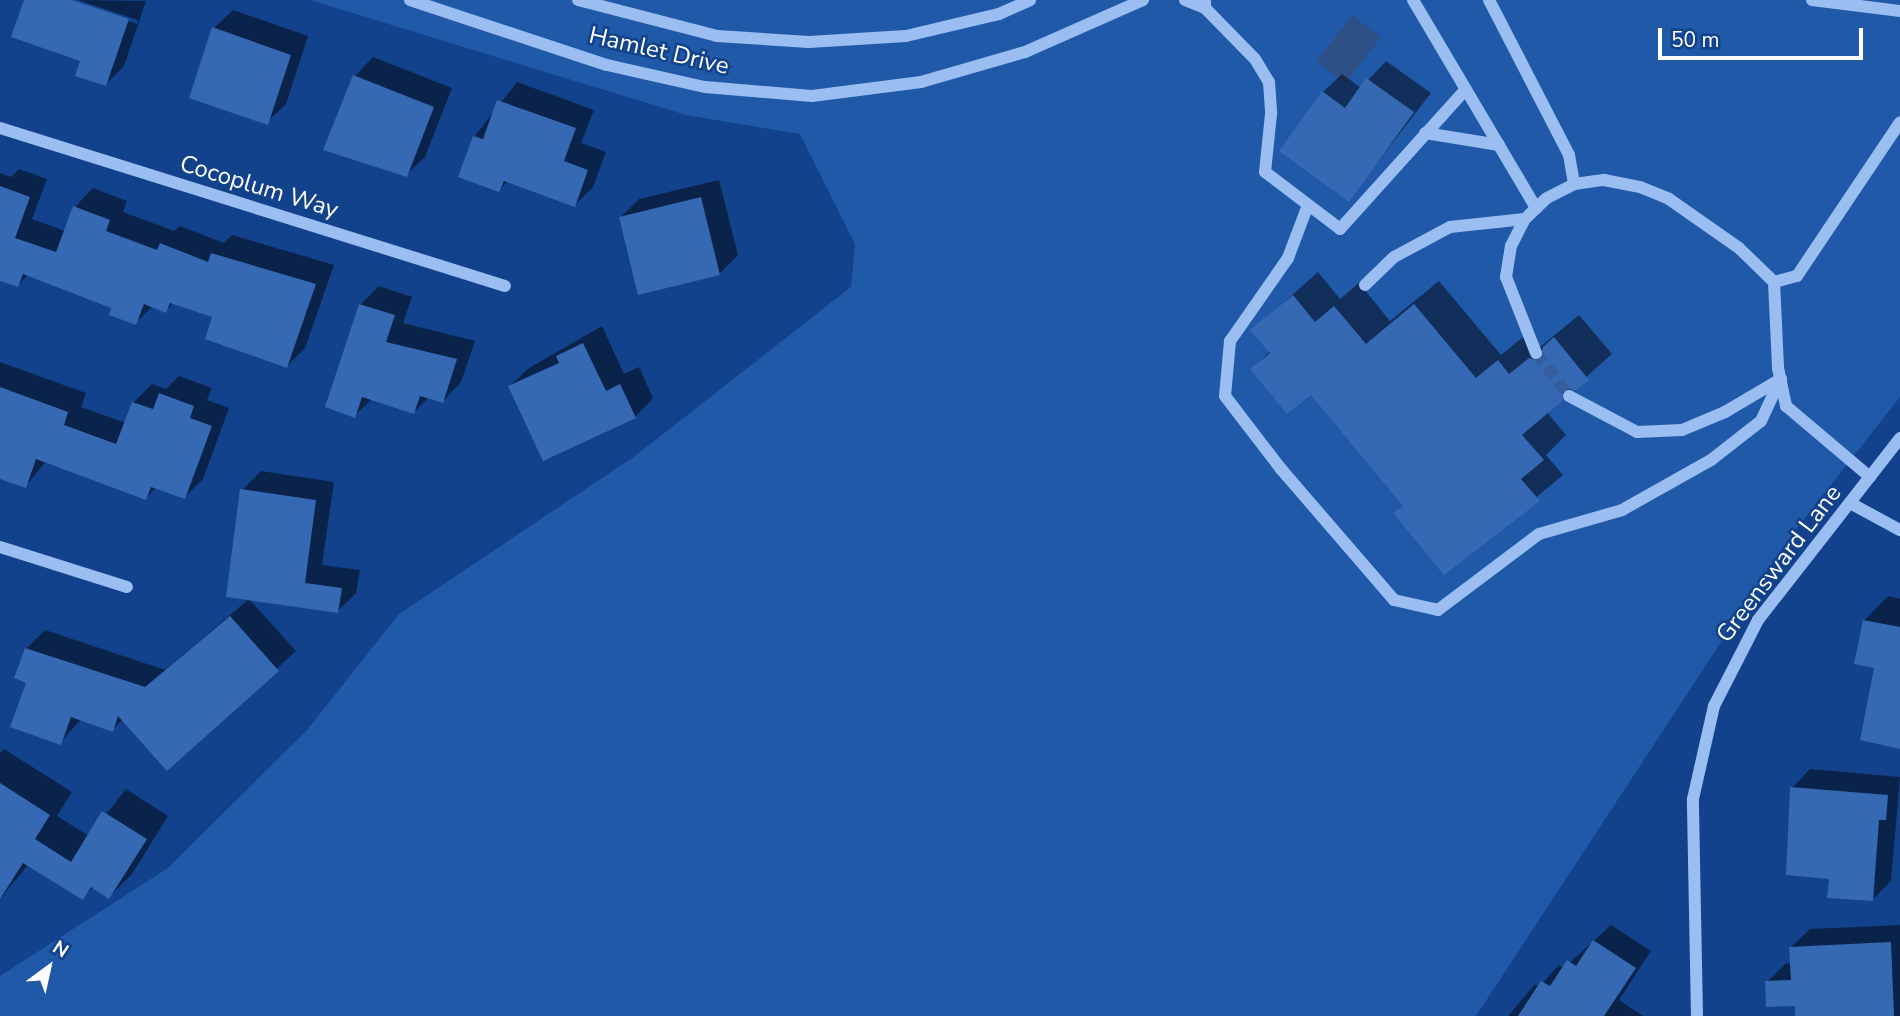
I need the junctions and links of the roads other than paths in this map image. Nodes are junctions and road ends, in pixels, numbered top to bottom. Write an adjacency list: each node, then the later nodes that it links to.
1 (410, 0): 4 (street, Hamlet Drive)
2 (578, 0): 3 (street, Hamlet Drive)
3 (1030, 0)
4 (1143, 0)
5 (1185, 0): 9 (street)
6 (1413, 0): 11 (street)
7 (1489, 0): 16 (street)
8 (1812, 0): 10 (street)
9 (1205, 4): 17 (street)
10 (1900, 11)
11 (1466, 89): 14 (street); 15 (street)
12 (1900, 122): 20 (street)
13 (0, 128): 22 (street, Cocoplum Way)
14 (1425, 133): 15 (street); 17 (street)
15 (1499, 145): 18 (street)
16 (1574, 184): 18 (street); 20 (street)
17 (1308, 205): 24 (street)
18 (1536, 208): 19 (street)
19 (1525, 219): 21 (street); 23 (street)
20 (1774, 282): 24 (street)
21 (1366, 285)
22 (505, 286)
23 (1536, 353)
24 (1781, 379): 25 (street); 27 (street)
25 (1569, 396)
26 (1900, 438): 27 (street, Greensward Lane)
27 (1870, 477): 28 (street, Greensward Lane)
28 (1850, 503): 29 (street); 32 (street, Greensward Lane)
29 (1900, 530)
30 (0, 547): 31 (street)
31 (127, 587)
32 (1697, 1016)

